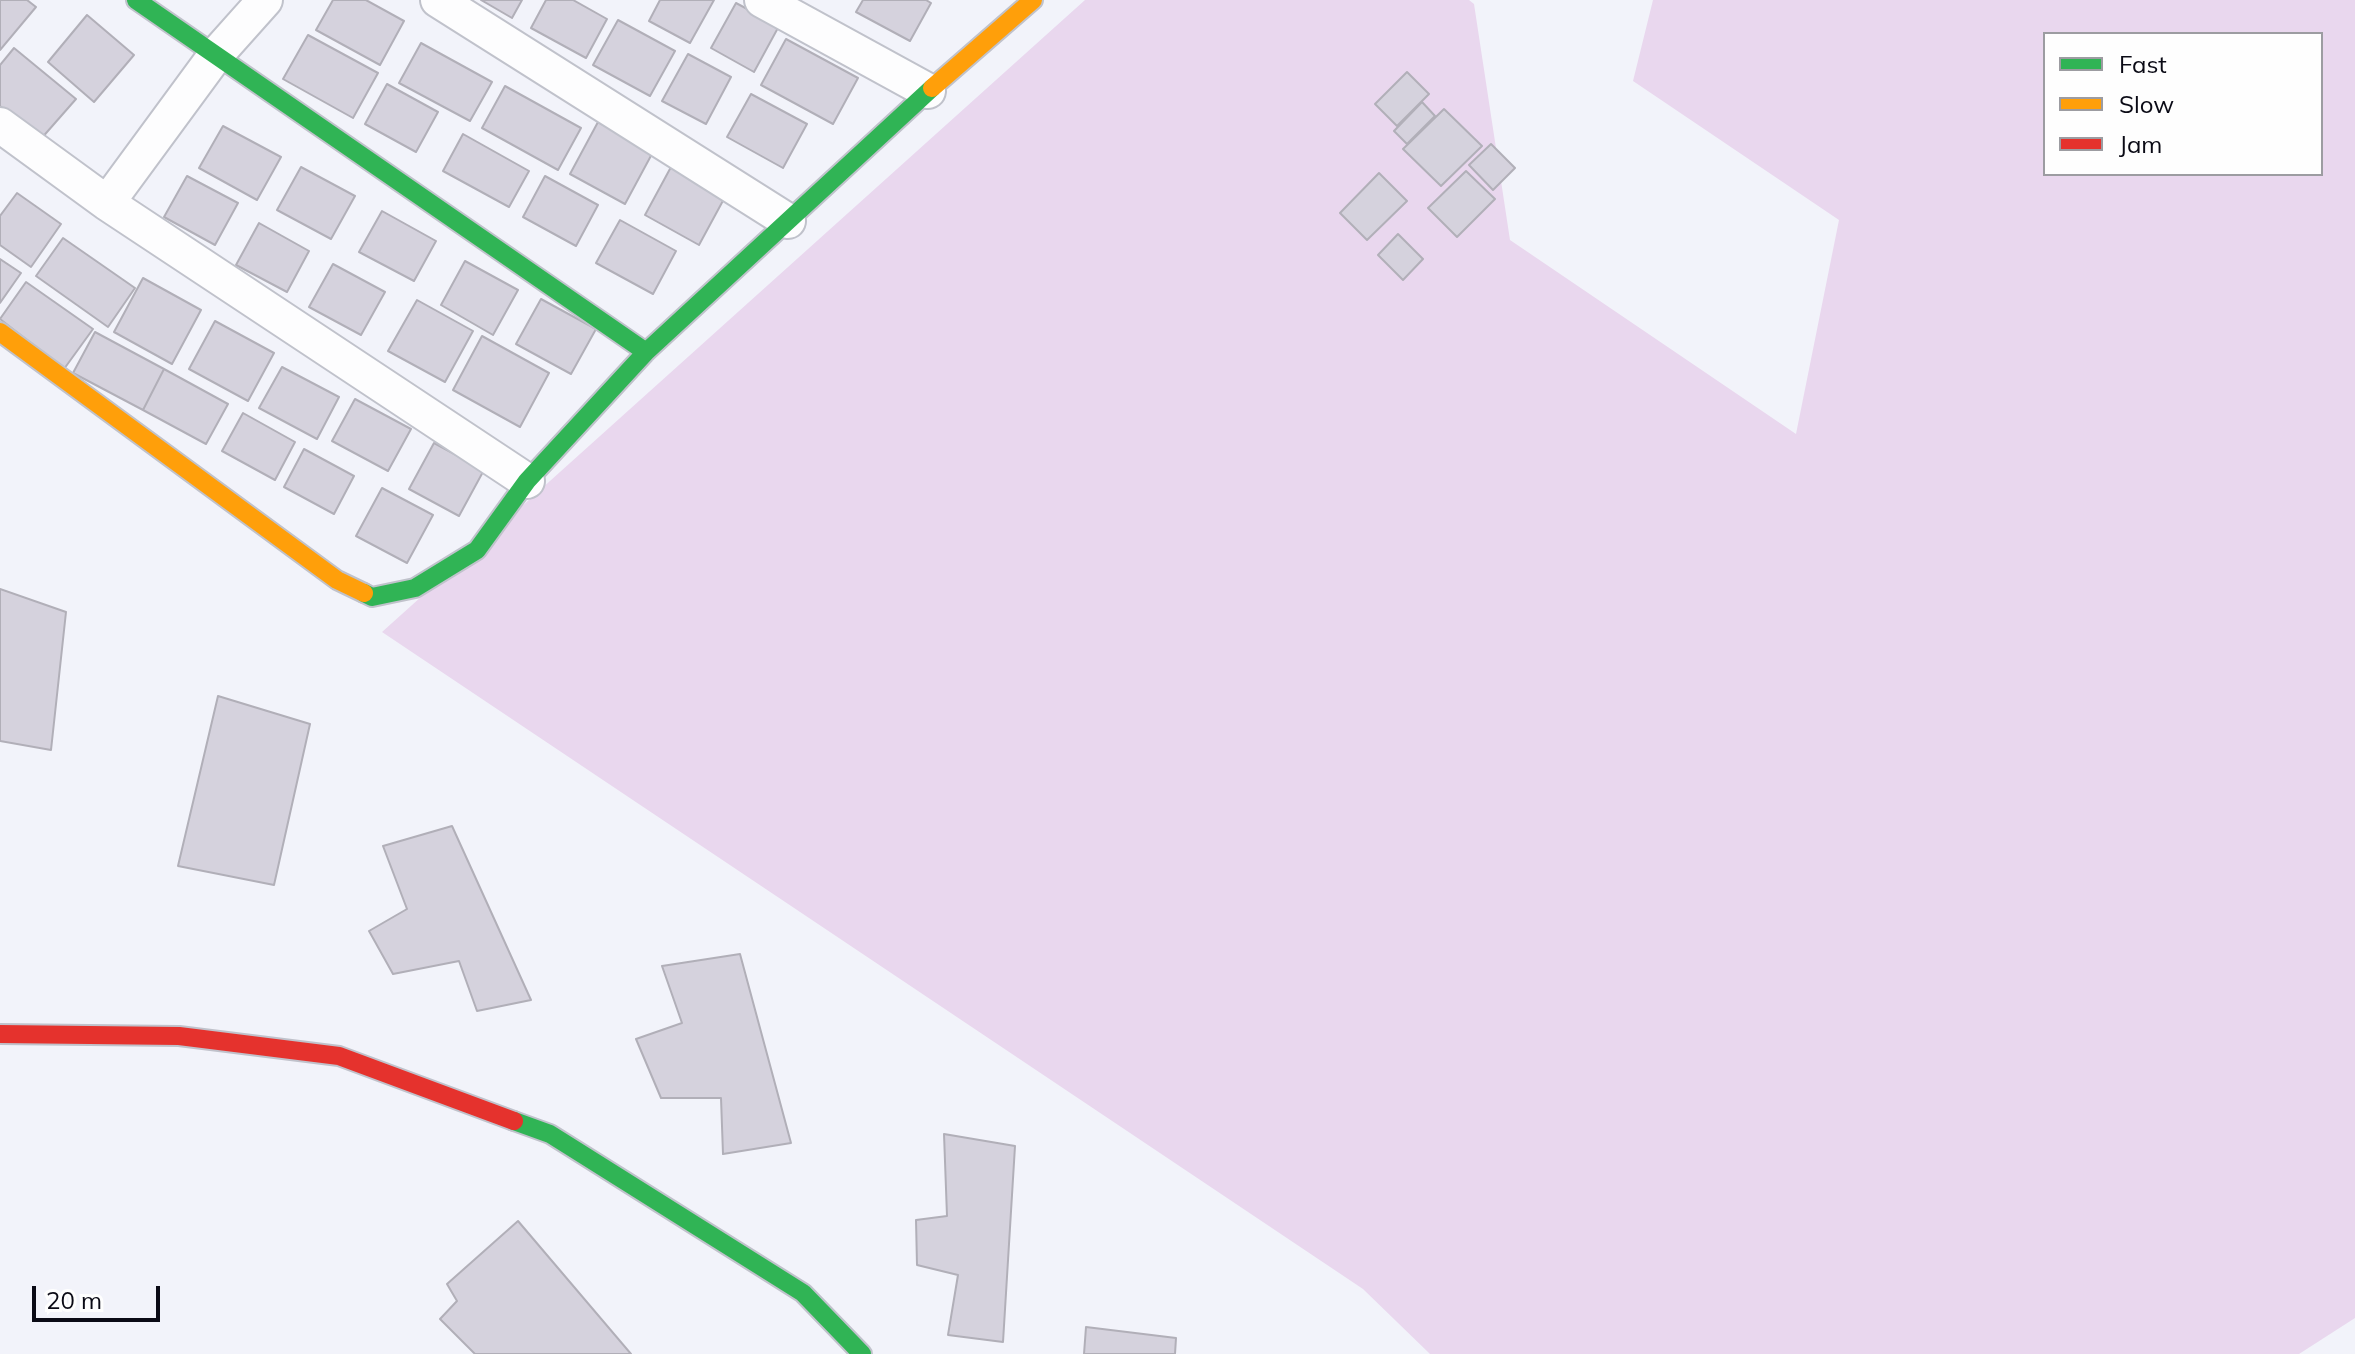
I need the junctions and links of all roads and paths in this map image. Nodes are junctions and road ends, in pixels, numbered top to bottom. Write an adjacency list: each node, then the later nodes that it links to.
1 (136, 0): 6 (street)
2 (265, 0): 6 (street)
3 (438, 0): 10 (street)
4 (762, 0): 7 (street)
5 (1033, 0): 7 (street)
6 (215, 56): 9 (street); 12 (street)
7 (928, 91): 10 (street)
8 (0, 125): 9 (street)
9 (107, 203): 13 (street)
10 (788, 221): 12 (street)
11 (0, 332): 13 (street)
12 (646, 352): 13 (street)
13 (527, 481)
14 (0, 1034): 15 (street)
15 (862, 1354)

